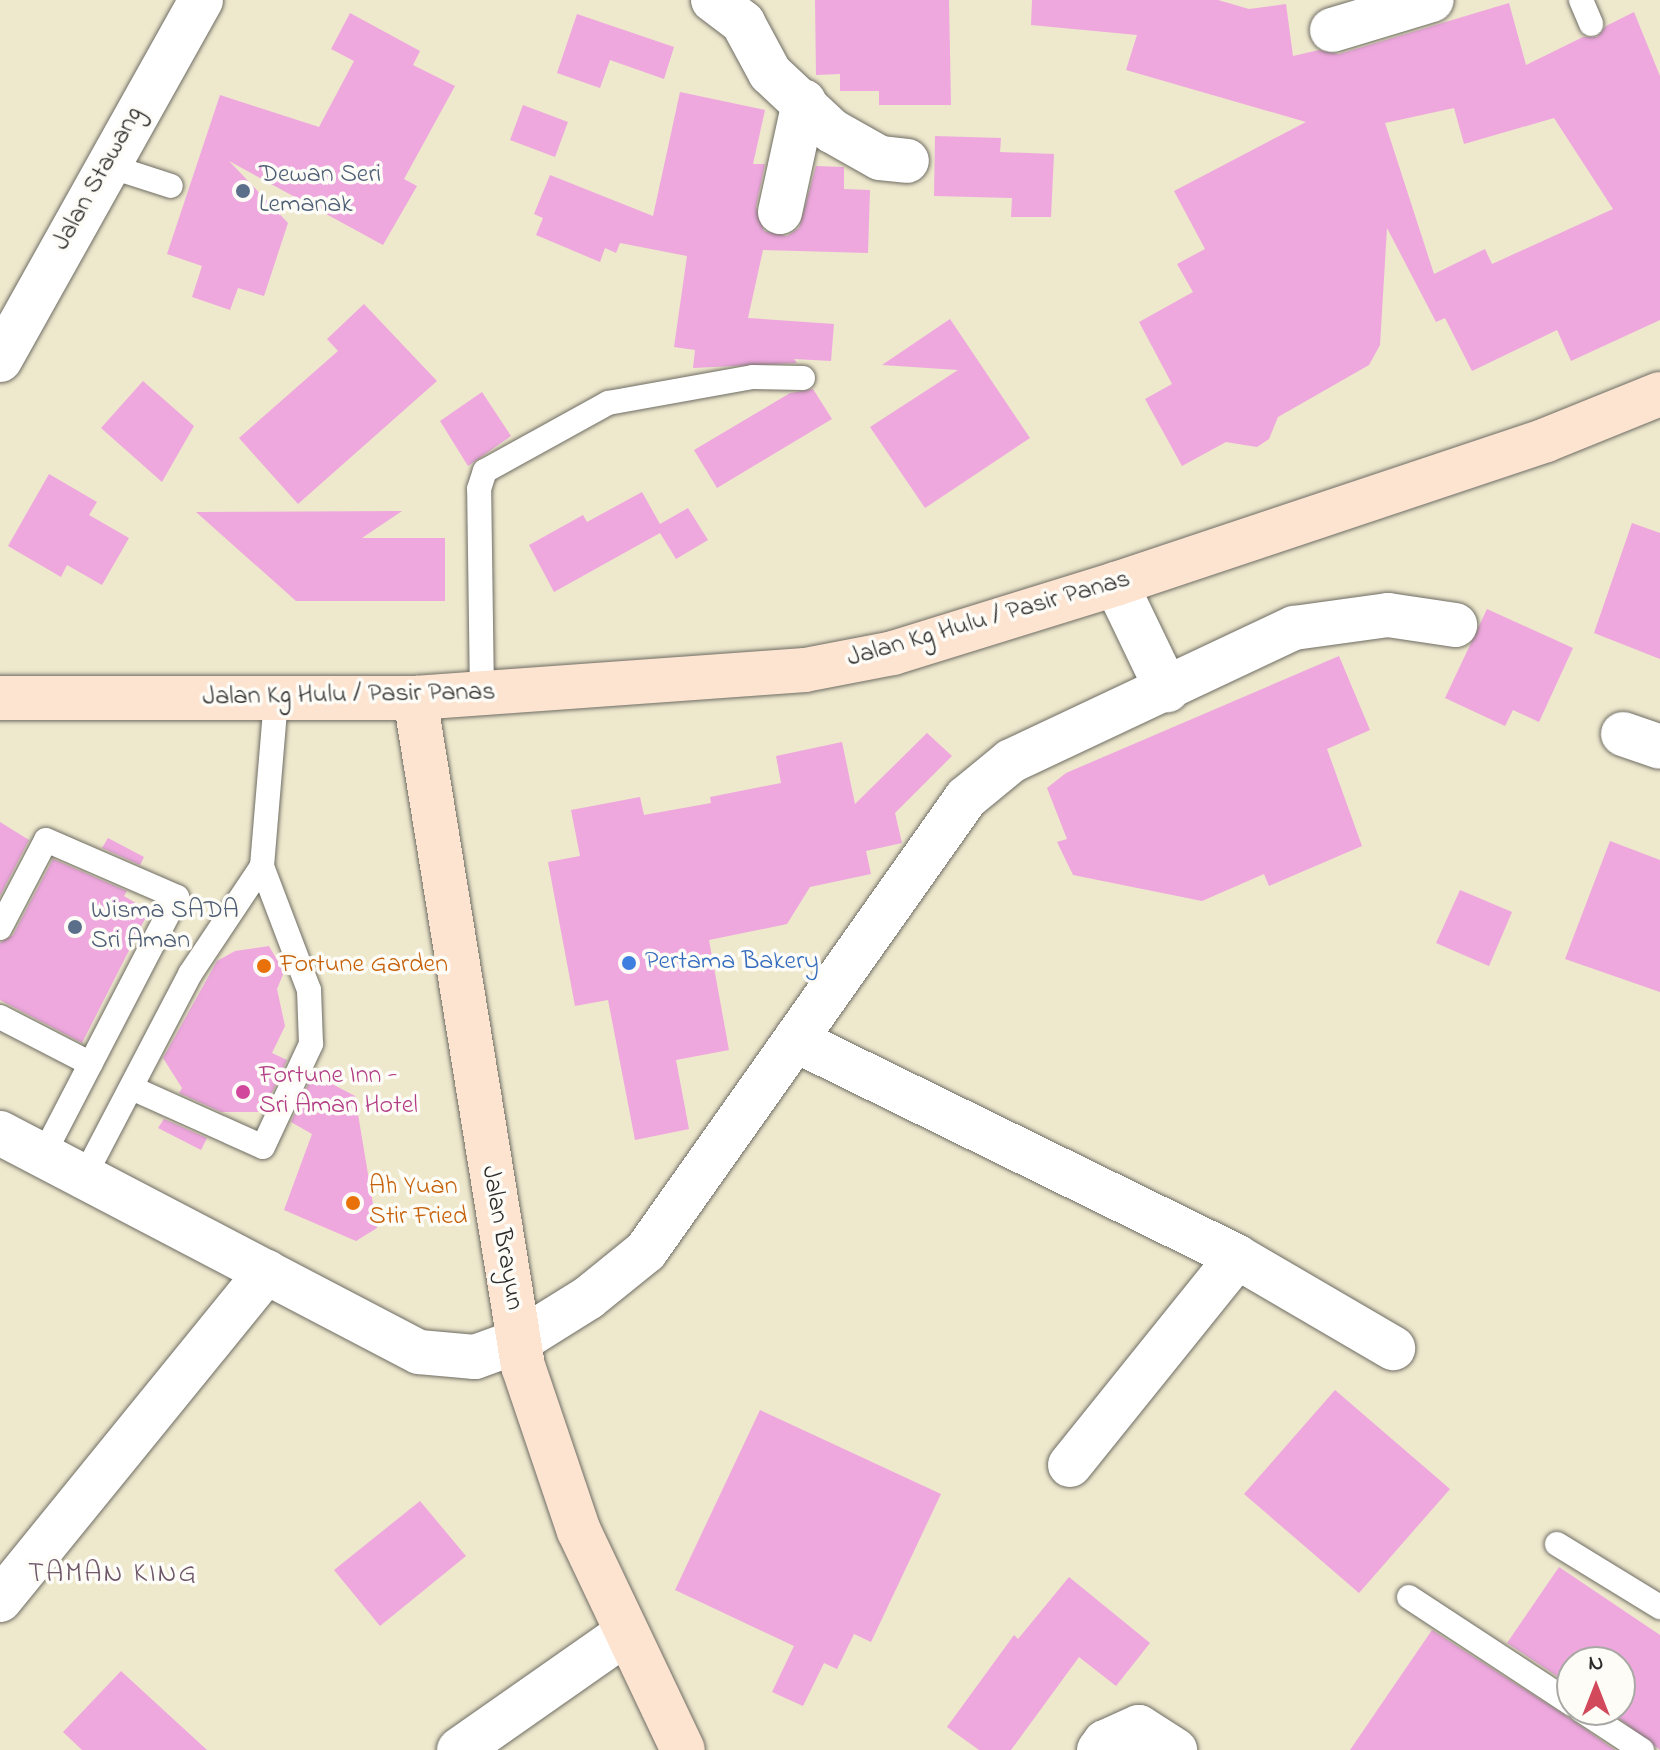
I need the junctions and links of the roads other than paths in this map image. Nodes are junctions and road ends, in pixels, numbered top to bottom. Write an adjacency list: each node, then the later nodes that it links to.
1 (201, 0): 9 (street, Jalan Stawang)
2 (713, 0): 7 (street)
3 (1432, 0): 6 (street)
4 (1581, 0): 5 (lane)
5 (1591, 24)
6 (1332, 30)
7 (804, 102): 8 (street); 11 (street)
8 (907, 161)
9 (106, 165): 10 (lane); 12 (street, Jalan Stawang)
10 (171, 186)
11 (780, 212)
12 (0, 360)
13 (803, 378): 18 (lane)
14 (1660, 394): 15 (main road, Jalan Kg Hulu / Pasir Panas)
15 (1116, 584): 17 (street); 18 (main road, Jalan Kg Hulu / Pasir Panas)
16 (1455, 625): 17 (street)
17 (1167, 690): 25 (street)
18 (482, 695): 21 (main road, Jalan Kg Hulu / Pasir Panas)
19 (0, 698): 20 (main road, Jalan Kg Hulu / Pasir Panas)
20 (276, 698): 21 (main road, Jalan Kg Hulu / Pasir Panas); 22 (lane)
21 (415, 698): 33 (main road, Jalan Brayun)
22 (262, 866): 27 (lane); 27 (lane)
23 (0, 928): 26 (lane)
24 (0, 1017): 26 (lane)
25 (795, 1040): 31 (street); 33 (street)
26 (91, 1064): 29 (lane)
27 (134, 1089): 30 (lane)
28 (0, 1133): 29 (street)
29 (43, 1156): 30 (street)
30 (84, 1177): 32 (street)
31 (1237, 1257): 34 (street); 35 (street)
32 (267, 1272): 33 (street); 38 (street)
33 (519, 1341): 40 (main road, Jalan Brayun)
34 (1393, 1348)
35 (1070, 1465)
36 (1557, 1544): 39 (lane)
37 (1409, 1597): 41 (lane)
38 (0, 1600)
39 (1660, 1607)
40 (626, 1633): 43 (street); 44 (main road, Jalan Brayun)
41 (1556, 1693)
42 (1605, 1726): 47 (lane)
43 (459, 1750)
44 (683, 1750)
45 (1099, 1750): 46 (street)
46 (1175, 1750)
47 (1642, 1750)

